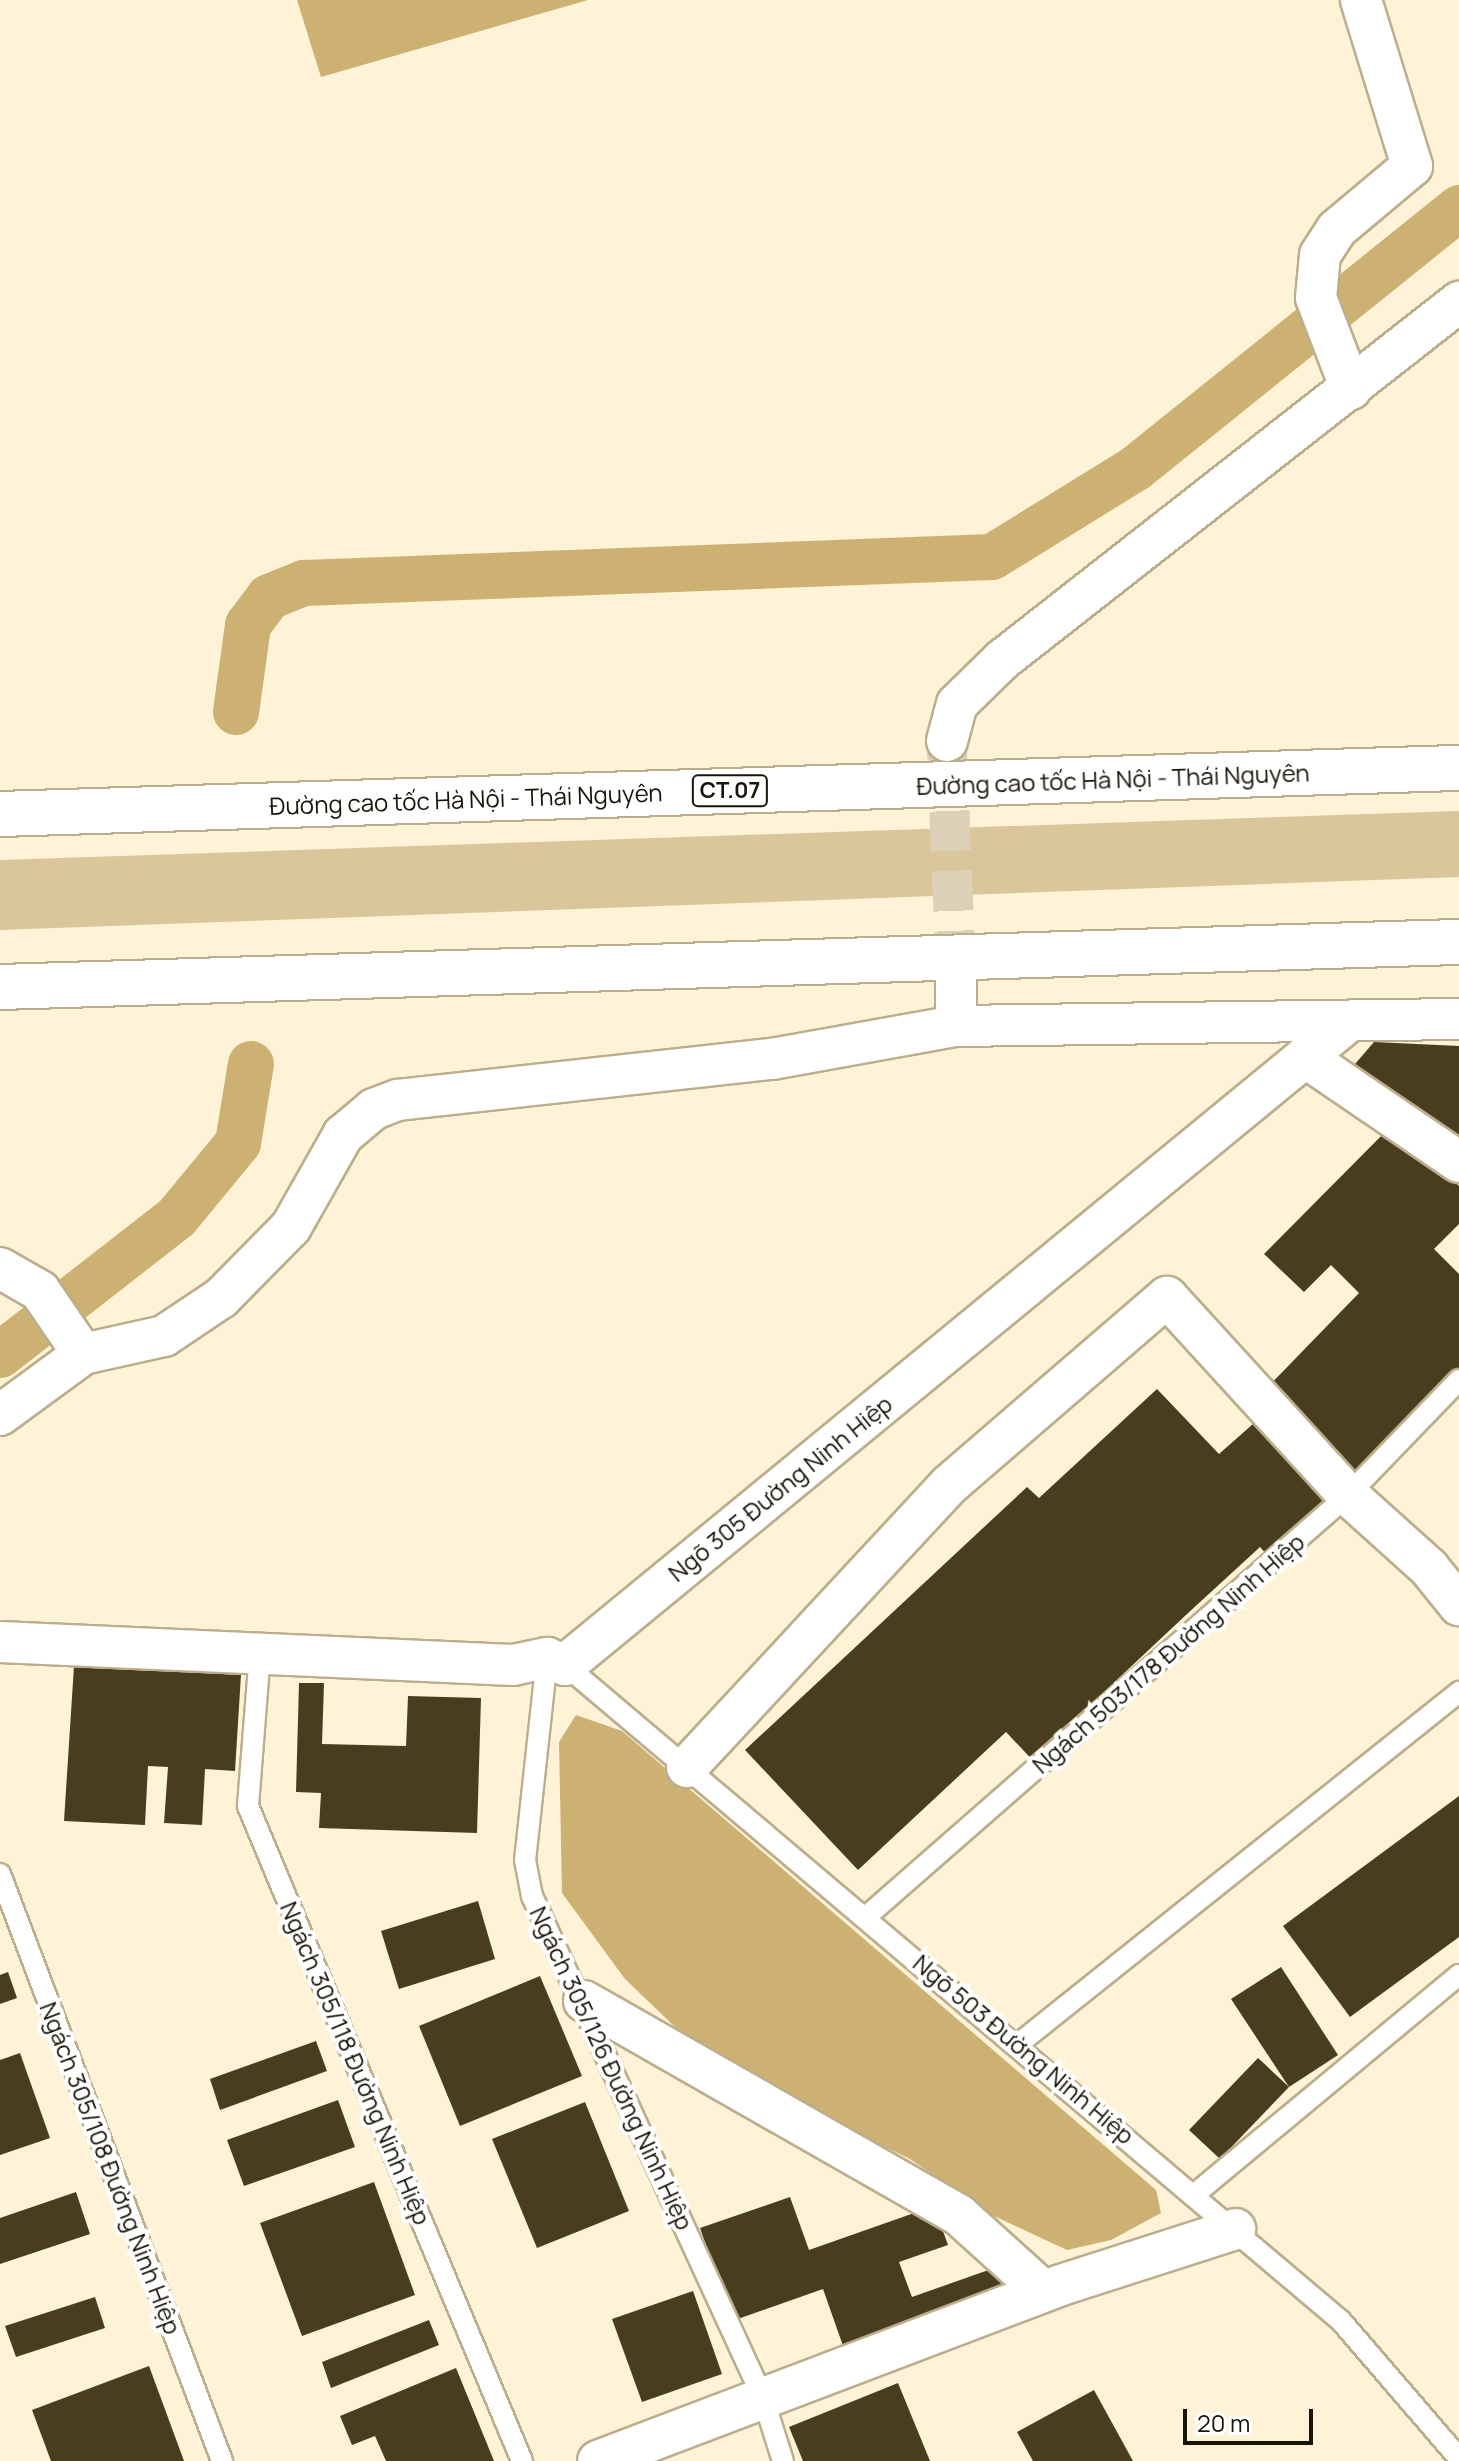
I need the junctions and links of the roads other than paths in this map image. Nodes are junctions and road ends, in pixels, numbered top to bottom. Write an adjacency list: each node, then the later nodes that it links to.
1 (1361, 0): 3 (street)
2 (1459, 302): 3 (street)
3 (1351, 389): 4 (street)
4 (947, 741)
5 (1459, 768): 6 (highway, Đường cao tốc Hà Nội - Thái Nguyên / CT.07)
6 (0, 814)
7 (1459, 942): 9 (highway)
8 (956, 971): 12 (street)
9 (0, 987)
10 (1459, 1019): 11 (street)
11 (1348, 1022): 12 (street); 13 (street, Ngõ 305 Đường Ninh Hiệp)
12 (956, 1026): 16 (street)
13 (1305, 1057): 14 (street); 23 (street, Ngõ 305 Đường Ninh Hiệp)
14 (1459, 1162)
15 (1, 1264): 16 (street)
16 (78, 1346): 18 (street)
17 (1459, 1380): 19 (lane, Ngách 503/178 Đường Ninh Hiệp)
18 (0, 1415)
19 (1348, 1495): 20 (street); 25 (street); 27 (lane, Ngách 503/178 Đường Ninh Hiệp)
20 (1459, 1605)
21 (0, 1642): 22 (street, Ngõ 305 Đường Ninh Hiệp)
22 (260, 1653): 23 (street, Ngõ 305 Đường Ninh Hiệp); 37 (lane, Ngách 305/118 Đường Ninh Hiệp)
23 (556, 1662): 25 (lane, Ngõ 503 Đường Ninh Hiệp); 29 (lane, Ngách 305/126 Đường Ninh Hiệp)
24 (1459, 1692): 30 (lane)
25 (687, 1767): 27 (lane, Ngõ 503 Đường Ninh Hiệp)
26 (0, 1874): 36 (lane, Ngách 305/108 Đường Ninh Hiệp)
27 (867, 1916): 30 (lane, Ngõ 503 Đường Ninh Hiệp)
28 (1459, 1975): 31 (lane)
29 (584, 2001): 33 (street); 34 (lane, Ngách 305/126 Đường Ninh Hiệp)
30 (1017, 2045): 31 (lane, Ngõ 503 Đường Ninh Hiệp)
31 (1195, 2194): 32 (lane, Ngõ 503 Đường Ninh Hiệp)
32 (1235, 2229): 33 (street); 35 (lane, Ngõ 503 Đường Ninh Hiệp)
33 (1043, 2291): 34 (street)
34 (763, 2398): 38 (street); 39 (lane, Ngách 305/126 Đường Ninh Hiệp)
35 (1459, 2458)
36 (222, 2461)
37 (522, 2461)
38 (598, 2461)
39 (783, 2461)

